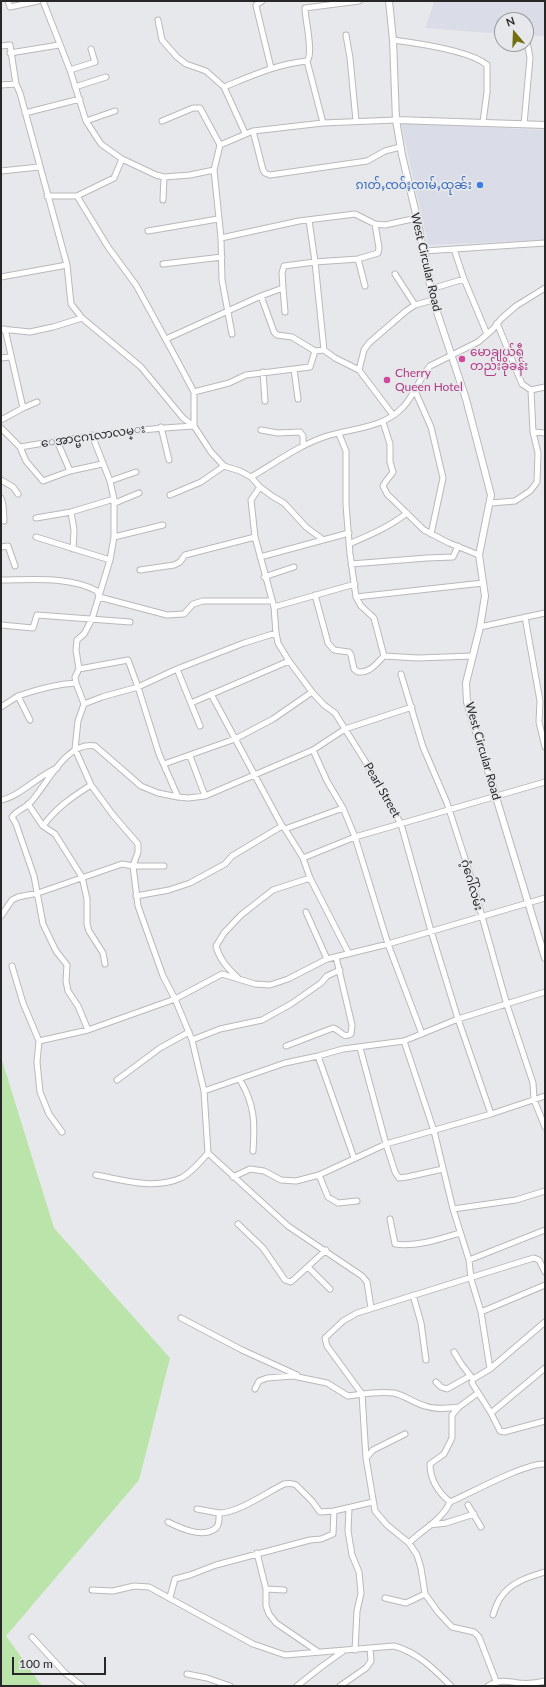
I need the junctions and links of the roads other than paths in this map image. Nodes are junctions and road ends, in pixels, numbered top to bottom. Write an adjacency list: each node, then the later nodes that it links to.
1 (8, 1): 2 (street)
2 (38, 1)
3 (43, 1): 10 (street)
4 (262, 1): 16 (street)
5 (359, 1): 15 (street)
6 (389, 1): 9 (street, West Circular Road)
7 (158, 20): 22 (street)
8 (346, 35): 28 (street)
9 (393, 40): 26 (street, West Circular Road); 30 (street)
10 (59, 45): 14 (street); 17 (street)
11 (1, 46): 14 (street)
12 (91, 49): 17 (street)
13 (528, 52): 32 (street)
14 (10, 53): 20 (street)
15 (307, 61): 16 (street); 31 (street)
16 (271, 68): 22 (street)
17 (70, 70): 21 (street)
18 (106, 77): 21 (street)
19 (1, 84): 20 (street)
20 (16, 84): 25 (street)
21 (75, 87): 23 (street)
22 (224, 87): 35 (street)
23 (80, 99): 25 (street); 29 (street)
24 (115, 111): 29 (street)
25 (25, 113): 39 (street)
26 (396, 120): 28 (street); 30 (street); 37 (street, West Circular Road)
27 (162, 121): 36 (street)
28 (356, 121): 31 (street)
29 (86, 122): 38 (street)
30 (483, 122): 32 (street)
31 (323, 123): 34 (street)
32 (524, 124): 33 (street)
33 (545, 125)
34 (253, 131): 35 (street); 37 (street)
35 (245, 134): 36 (street)
36 (220, 145): 40 (street)
37 (400, 146): 46 (street, West Circular Road)
38 (122, 159): 42 (street); 44 (street)
39 (39, 167): 41 (street); 43 (street)
40 (214, 170): 42 (street); 47 (street)
41 (1, 171)
42 (164, 176): 45 (street)
43 (47, 196): 44 (street); 59 (street)
44 (77, 196): 77 (street)
45 (163, 200)
46 (417, 218): 49 (street); 54 (street, West Circular Road)
47 (218, 219): 50 (street); 51 (street)
48 (309, 220): 49 (street); 51 (street); 57 (street)
49 (375, 224): 56 (street)
50 (148, 231)
51 (221, 238): 55 (street)
52 (545, 243): 53 (street)
53 (454, 249): 54 (street); 62 (street)
54 (424, 251): 66 (street, West Circular Road)
55 (222, 257): 58 (street); 70 (street)
56 (358, 259): 57 (street); 63 (street)
57 (315, 262): 64 (street); 78 (street)
58 (163, 264)
59 (67, 265): 61 (street); 72 (street)
60 (395, 274): 69 (street)
61 (1, 277)
62 (464, 279): 66 (street); 76 (street)
63 (365, 286)
64 (283, 288): 67 (street); 71 (street)
65 (545, 288): 73 (street)
66 (431, 289): 68 (street, West Circular Road)
67 (261, 296): 70 (street); 79 (street)
68 (433, 300): 69 (street); 80 (street, West Circular Road)
69 (415, 305): 84 (street)
70 (227, 312): 75 (street); 77 (street)
71 (285, 312)
72 (82, 318): 74 (street); 97 (street)
73 (497, 323): 76 (street); 87 (street)
74 (3, 329): 81 (street)
75 (232, 334)
76 (487, 334): 80 (street)
77 (166, 339): 89 (street)
78 (324, 350): 79 (street); 84 (street)
79 (315, 351): 83 (street)
80 (452, 356): 88 (street); 122 (street, West Circular Road)
81 (10, 357): 82 (street); 93 (street)
82 (1, 358)
83 (294, 369): 85 (street); 90 (street)
84 (359, 370): 94 (street)
85 (263, 372): 89 (street); 91 (street)
86 (545, 387): 87 (street)
87 (531, 390): 101 (street)
88 (415, 391): 94 (street); 129 (street)
89 (194, 392): 97 (street)
90 (298, 399)
91 (265, 401)
92 (37, 402): 93 (street)
93 (23, 408): 95 (street)
94 (393, 415): 96 (street)
95 (1, 420)
96 (384, 422): 103 (street); 124 (street)
97 (194, 426): 98 (street, ေအာင္မဂၤလာလမ္း); 110 (street)
98 (161, 427): 104 (street, ေအာင္မဂၤလာလမ္း); 108 (street)
99 (1, 428): 107 (street)
100 (261, 430): 106 (street)
101 (533, 432): 102 (street); 122 (street)
102 (545, 432)
103 (339, 434): 106 (street); 128 (street)
104 (92, 435): 105 (street, ေအာင္မဂၤလာလမ္း); 109 (street)
105 (57, 441): 107 (street, ေအာင္မဂၤလာလမ္း); 111 (street)
106 (303, 446): 113 (street)
107 (20, 447): 111 (street)
108 (169, 460)
109 (102, 464): 111 (street); 115 (street)
110 (224, 466): 113 (street); 119 (street)
111 (70, 471)
112 (136, 472): 115 (street)
113 (251, 477): 116 (street)
114 (1, 480): 118 (street)
115 (110, 481): 121 (street)
116 (260, 487): 132 (street, Pearl Street); 133 (street)
117 (139, 493): 121 (street)
118 (18, 494)
119 (170, 495)
120 (1, 498): 126 (street)
121 (114, 501): 123 (street); 131 (street)
122 (491, 503): 138 (street, West Circular Road)
123 (71, 512): 125 (street); 137 (street)
124 (407, 513): 129 (street); 134 (street)
125 (36, 518)
126 (4, 521)
127 (164, 524): 131 (street)
128 (349, 533): 133 (street); 134 (street)
129 (432, 534): 135 (street)
130 (36, 537): 137 (street)
131 (114, 537): 140 (street)
132 (255, 537): 139 (street, Pearl Street); 144 (street)
133 (322, 539): 139 (street)
134 (349, 544): 141 (street)
135 (458, 546): 138 (street); 141 (street)
136 (1, 547): 142 (street)
137 (72, 549): 140 (street)
138 (479, 555): 147 (street, West Circular Road)
139 (260, 557): 145 (street, Pearl Street)
140 (110, 560): 150 (street)
141 (351, 564): 148 (street)
142 (15, 566)
143 (294, 567): 145 (street)
144 (140, 570)
145 (264, 577): 152 (street, Pearl Street)
146 (1, 580): 150 (street)
147 (483, 583): 151 (street); 159 (street, West Circular Road)
148 (355, 584): 149 (street); 151 (street)
149 (314, 595): 153 (street); 161 (street)
150 (99, 596): 152 (street); 156 (street)
151 (356, 597): 161 (street)
152 (272, 601): 153 (street, Pearl Street)
153 (274, 607): 160 (street, Pearl Street)
154 (545, 613): 155 (street)
155 (524, 617): 159 (street); 180 (street)
156 (92, 619): 157 (street); 158 (street); 164 (street)
157 (130, 622)
158 (1, 625)
159 (480, 627): 162 (street, West Circular Road)
160 (276, 633): 163 (street, Pearl Street); 165 (street)
161 (384, 656): 162 (street)
162 (473, 656): 190 (street, West Circular Road)
163 (289, 661): 169 (street, Pearl Street); 170 (street)
164 (79, 669): 167 (street); 168 (street)
165 (178, 669): 168 (street); 172 (street)
166 (401, 674): 175 (street, ဂံ့ဂေါ်လမ်း)
167 (76, 683): 171 (street); 173 (street)
168 (138, 687): 173 (street); 184 (street)
169 (312, 692): 178 (street, Pearl Street); 179 (street)
170 (211, 694): 172 (street); 179 (street)
171 (18, 696): 174 (street); 176 (street)
172 (191, 702): 177 (street)
173 (84, 704): 181 (street)
174 (1, 706)
175 (412, 708): 178 (street); 195 (street, ဂံ့ဂေါ်လမ်း)
176 (30, 720)
177 (200, 726)
178 (345, 729): 182 (street); 196 (street, Pearl Street)
179 (235, 738): 183 (street); 186 (street)
180 (545, 747)
181 (75, 749): 185 (street); 188 (street); 191 (street)
182 (313, 750): 186 (street); 194 (street)
183 (190, 756): 184 (street); 189 (street)
184 (164, 764): 191 (street)
185 (58, 767): 192 (street); 193 (street)
186 (254, 776): 189 (street); 198 (street)
187 (545, 782): 190 (street)
188 (91, 785): 197 (street); 201 (street)
189 (205, 796): 191 (street)
190 (496, 796): 195 (street); 208 (street, West Circular Road)
191 (178, 797)
192 (1, 800)
193 (28, 804): 197 (street); 205 (street)
194 (343, 808): 198 (street); 199 (street)
195 (449, 809): 196 (street); 211 (street, ဂံ့ဂေါ်လမ်း)
196 (401, 824): 199 (street); 212 (street, Pearl Street)
197 (43, 826): 203 (street)
198 (283, 827): 200 (street); 206 (street)
199 (354, 837): 200 (street); 213 (street)
200 (303, 858): 204 (street)
201 (132, 866): 202 (street); 203 (street); 206 (street)
202 (164, 866)
203 (82, 877): 205 (street); 218 (street)
204 (310, 878): 214 (street); 221 (street)
205 (38, 892): 210 (street); 226 (street)
206 (136, 896): 223 (street)
207 (545, 898): 208 (street)
208 (528, 904): 211 (street); 217 (street, West Circular Road)
209 (306, 912): 216 (street)
210 (1, 916)
211 (481, 917): 212 (street); 224 (street, ဂံ့ဂေါ်လမ်း)
212 (431, 931): 213 (street); 225 (street, Pearl Street)
213 (388, 944): 214 (street); 228 (street)
214 (349, 954): 215 (street)
215 (336, 956): 216 (street); 220 (street)
216 (327, 958): 221 (street)
217 (545, 958)
218 (105, 964)
219 (12, 966): 230 (street)
220 (340, 970): 229 (street); 232 (street)
221 (239, 978): 223 (street)
222 (545, 992): 224 (street)
223 (175, 999): 226 (street); 227 (street)
224 (507, 1005): 225 (street); 239 (street, ဂံ့ဂေါ်လမ်း)
225 (458, 1019): 228 (street); 240 (street, Pearl Street)
226 (88, 1030): 230 (street)
227 (189, 1032): 229 (street); 235 (street)
228 (422, 1034): 231 (street)
229 (192, 1040): 237 (street)
230 (39, 1041): 243 (street)
231 (404, 1041): 233 (street); 242 (street)
232 (286, 1046)
233 (360, 1048): 234 (street); 244 (street)
234 (318, 1056): 236 (street); 247 (street)
235 (117, 1080)
236 (240, 1080): 237 (street); 245 (street)
237 (204, 1091): 246 (street)
238 (545, 1096): 239 (street)
239 (534, 1100): 240 (street); 241 (street, ဂံ့ဂေါ်လမ်း)
240 (492, 1114): 242 (street)
241 (545, 1127)
242 (434, 1131): 244 (street); 248 (street)
243 (62, 1132)
244 (386, 1144): 247 (street); 248 (street)
245 (253, 1151)
246 (208, 1153): 249 (street); 251 (street)
247 (354, 1158): 250 (street)
248 (443, 1169): 254 (street)
249 (96, 1175)
250 (319, 1175): 251 (street); 253 (street)
251 (233, 1177): 259 (street)
252 (545, 1191): 254 (street)
253 (358, 1201)
254 (453, 1209): 258 (street)
255 (390, 1219): 258 (street)
256 (238, 1224): 261 (street)
257 (545, 1230): 260 (street)
258 (460, 1233): 260 (street)
259 (326, 1250): 261 (street); 267 (street)
260 (469, 1260): 263 (street)
261 (308, 1267): 265 (street)
262 (545, 1272): 263 (street)
263 (471, 1279): 266 (street); 268 (street)
264 (545, 1285): 268 (street)
265 (330, 1289)
266 (413, 1295): 267 (street); 272 (street)
267 (371, 1308): 280 (street)
268 (481, 1312): 274 (street)
269 (181, 1318): 275 (street)
270 (545, 1322): 274 (street)
271 (454, 1352): 276 (street)
272 (426, 1360)
273 (545, 1368): 282 (street)
274 (490, 1369): 276 (street)
275 (302, 1377): 278 (street); 280 (street)
276 (471, 1377): 277 (street); 279 (street)
277 (436, 1382)
278 (255, 1389)
279 (478, 1393): 281 (street); 282 (street)
280 (362, 1394): 281 (street); 285 (street)
281 (459, 1407): 288 (street)
282 (491, 1412): 283 (street)
283 (545, 1420)
284 (405, 1434): 285 (street)
285 (366, 1458): 287 (street)
286 (545, 1464): 288 (street)
287 (373, 1502): 290 (street); 298 (street)
288 (450, 1502): 296 (street)
289 (468, 1505): 294 (street)
290 (349, 1508): 292 (street); 310 (street)
291 (197, 1509): 293 (street)
292 (334, 1511): 293 (street); 299 (street)
293 (219, 1513): 295 (street)
294 (474, 1514): 296 (street); 297 (street)
295 (168, 1522)
296 (430, 1525): 298 (street)
297 (482, 1527)
298 (409, 1543): 304 (street)
299 (257, 1553): 301 (street); 305 (street)
300 (545, 1572): 307 (street)
301 (266, 1589): 303 (street); 311 (street)
302 (92, 1590): 305 (street)
303 (284, 1590)
304 (425, 1594): 306 (street); 314 (street)
305 (170, 1597): 311 (street)
306 (385, 1598)
307 (493, 1615)
308 (32, 1637): 317 (street)
309 (370, 1648): 310 (street); 320 (street); 321 (street)
310 (355, 1650): 312 (street)
311 (317, 1651): 312 (street)
312 (343, 1651): 319 (street)
313 (187, 1674): 318 (street)
314 (496, 1681): 316 (street); 322 (street)
315 (545, 1681): 316 (street)
316 (520, 1685)
317 (82, 1686)
318 (230, 1686)
319 (297, 1686)
320 (340, 1686)
321 (451, 1686)
322 (488, 1686)

